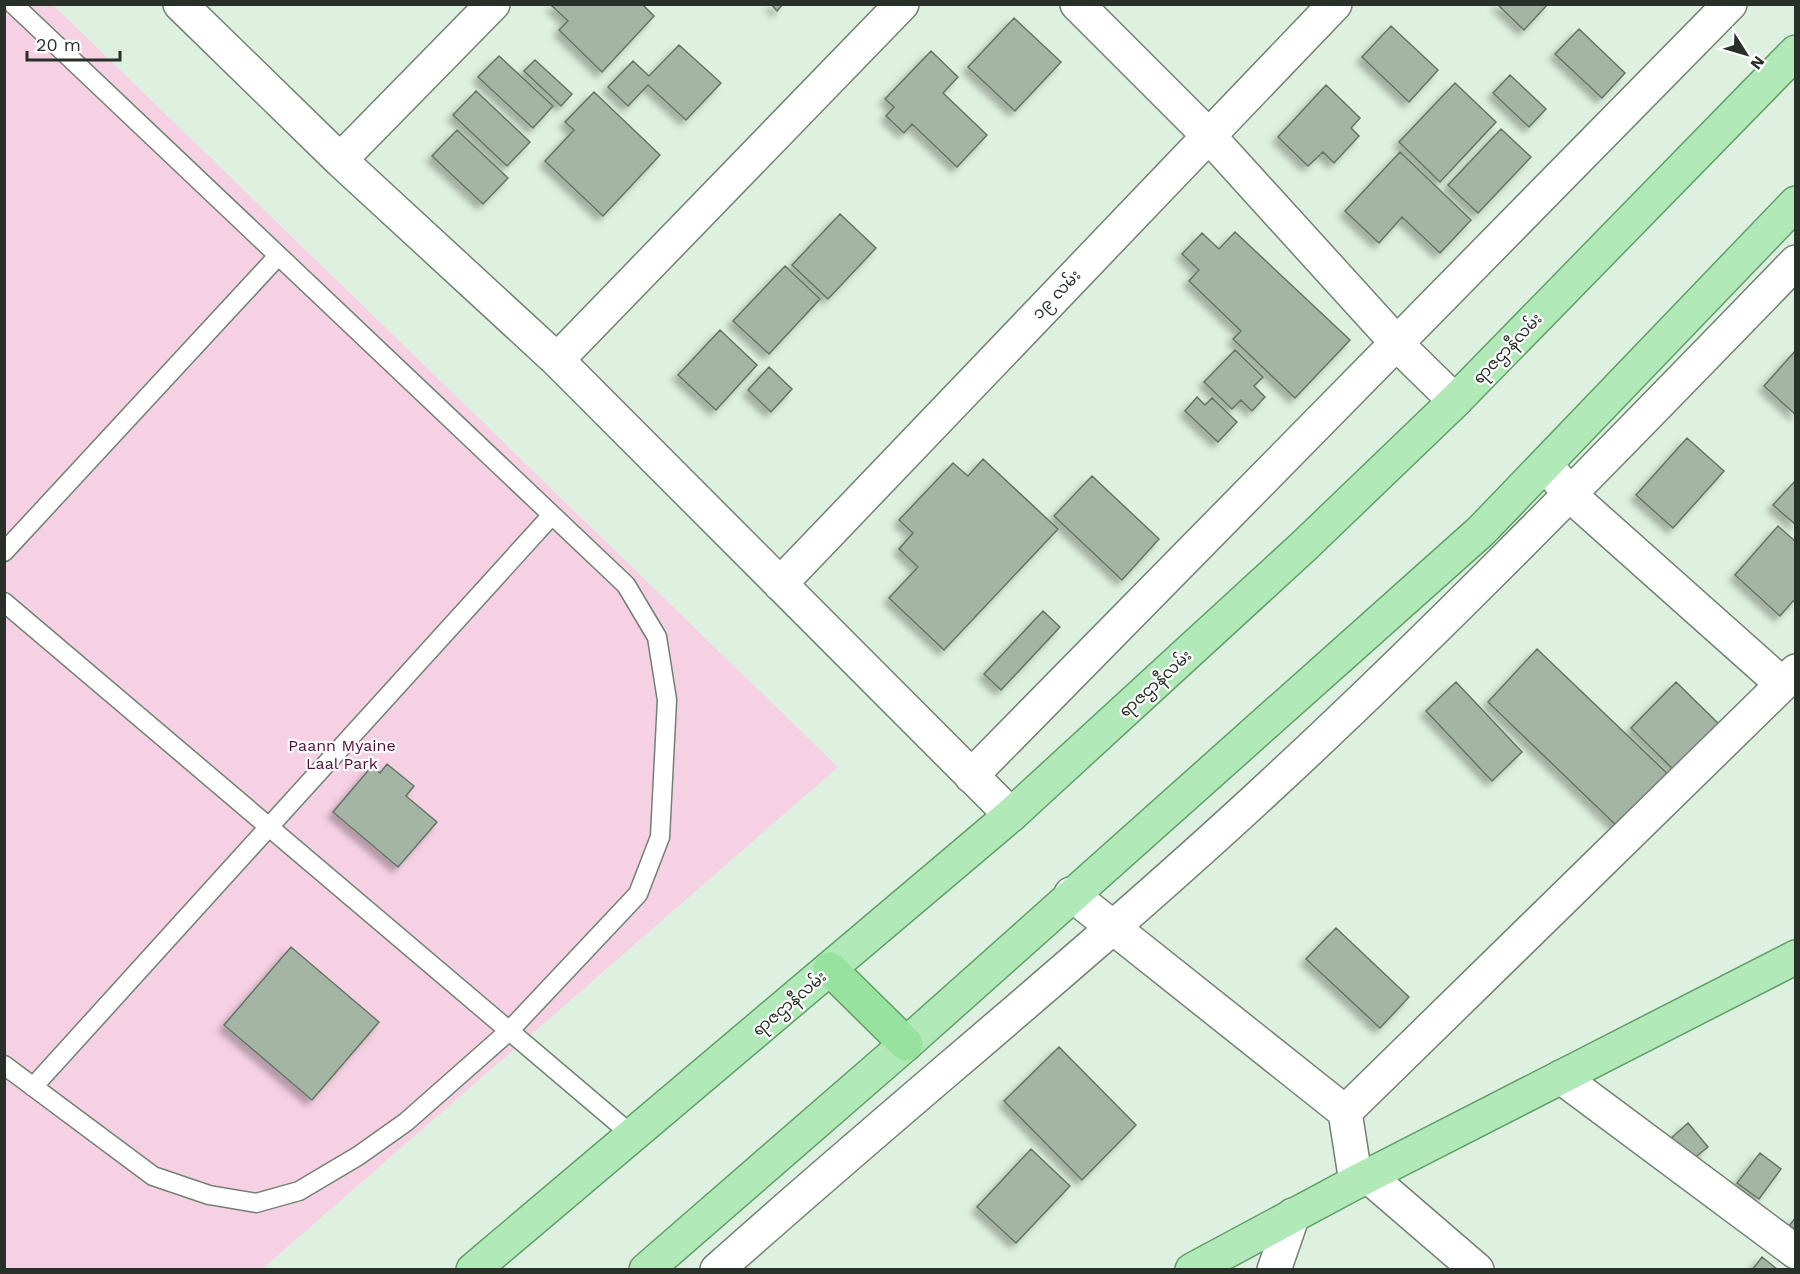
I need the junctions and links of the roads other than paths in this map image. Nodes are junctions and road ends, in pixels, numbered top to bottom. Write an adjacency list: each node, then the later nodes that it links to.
1 (13, 4): 12 (lane)
2 (180, 4): 10 (street)
3 (493, 4): 10 (street)
4 (902, 4): 15 (street)
5 (1077, 4): 9 (street)
6 (1335, 4): 9 (street, ၁၉ လမ်း)
7 (1730, 4): 14 (street)
8 (1796, 52): 16 (main road, ရာဇဌာနီလမ်း)
9 (1208, 135): 14 (street); 21 (street, ၁၉ လမ်း)
10 (340, 160): 15 (street)
11 (1796, 203): 17 (main road)
12 (278, 256): 19 (lane); 20 (lane)
13 (1796, 262): 18 (street)
14 (1398, 342): 16 (street); 24 (street)
15 (557, 360): 21 (street)
16 (1455, 402): 25 (main road, ရာဇဌာနီလမ်း)
17 (1545, 464): 18 (street); 27 (main road)
18 (1570, 495): 23 (street); 28 (street)
19 (552, 515): 26 (lane); 31 (lane)
20 (4, 552)
21 (780, 584): 24 (street)
22 (4, 602): 26 (lane)
23 (1789, 678): 36 (street)
24 (971, 776): 25 (street)
25 (1011, 815): 30 (main road, ရာဇဌာနီလမ်း)
26 (270, 828): 31 (lane); 35 (lane)
27 (1071, 894): 28 (street); 32 (main road)
28 (1114, 928): 36 (street); 43 (street)
29 (1796, 957): 34 (main road)
30 (830, 969): 32 (highway); 37 (main road, ရာဇဌာနီလမ်း)
31 (508, 1031): 35 (lane); 37 (lane)
32 (906, 1044): 42 (main road)
33 (4, 1065): 35 (lane)
34 (1561, 1077): 38 (main road); 40 (street)
35 (33, 1087)
36 (1345, 1112): 38 (street)
37 (632, 1135): 41 (main road, ရာဇဌာနီလမ်း)
38 (1362, 1179): 39 (main road); 46 (street)
39 (1293, 1215): 44 (main road); 45 (street)
40 (1796, 1252)
41 (473, 1269)
42 (646, 1269)
43 (717, 1269)
44 (1192, 1269)
45 (1274, 1269)
46 (1478, 1269)

